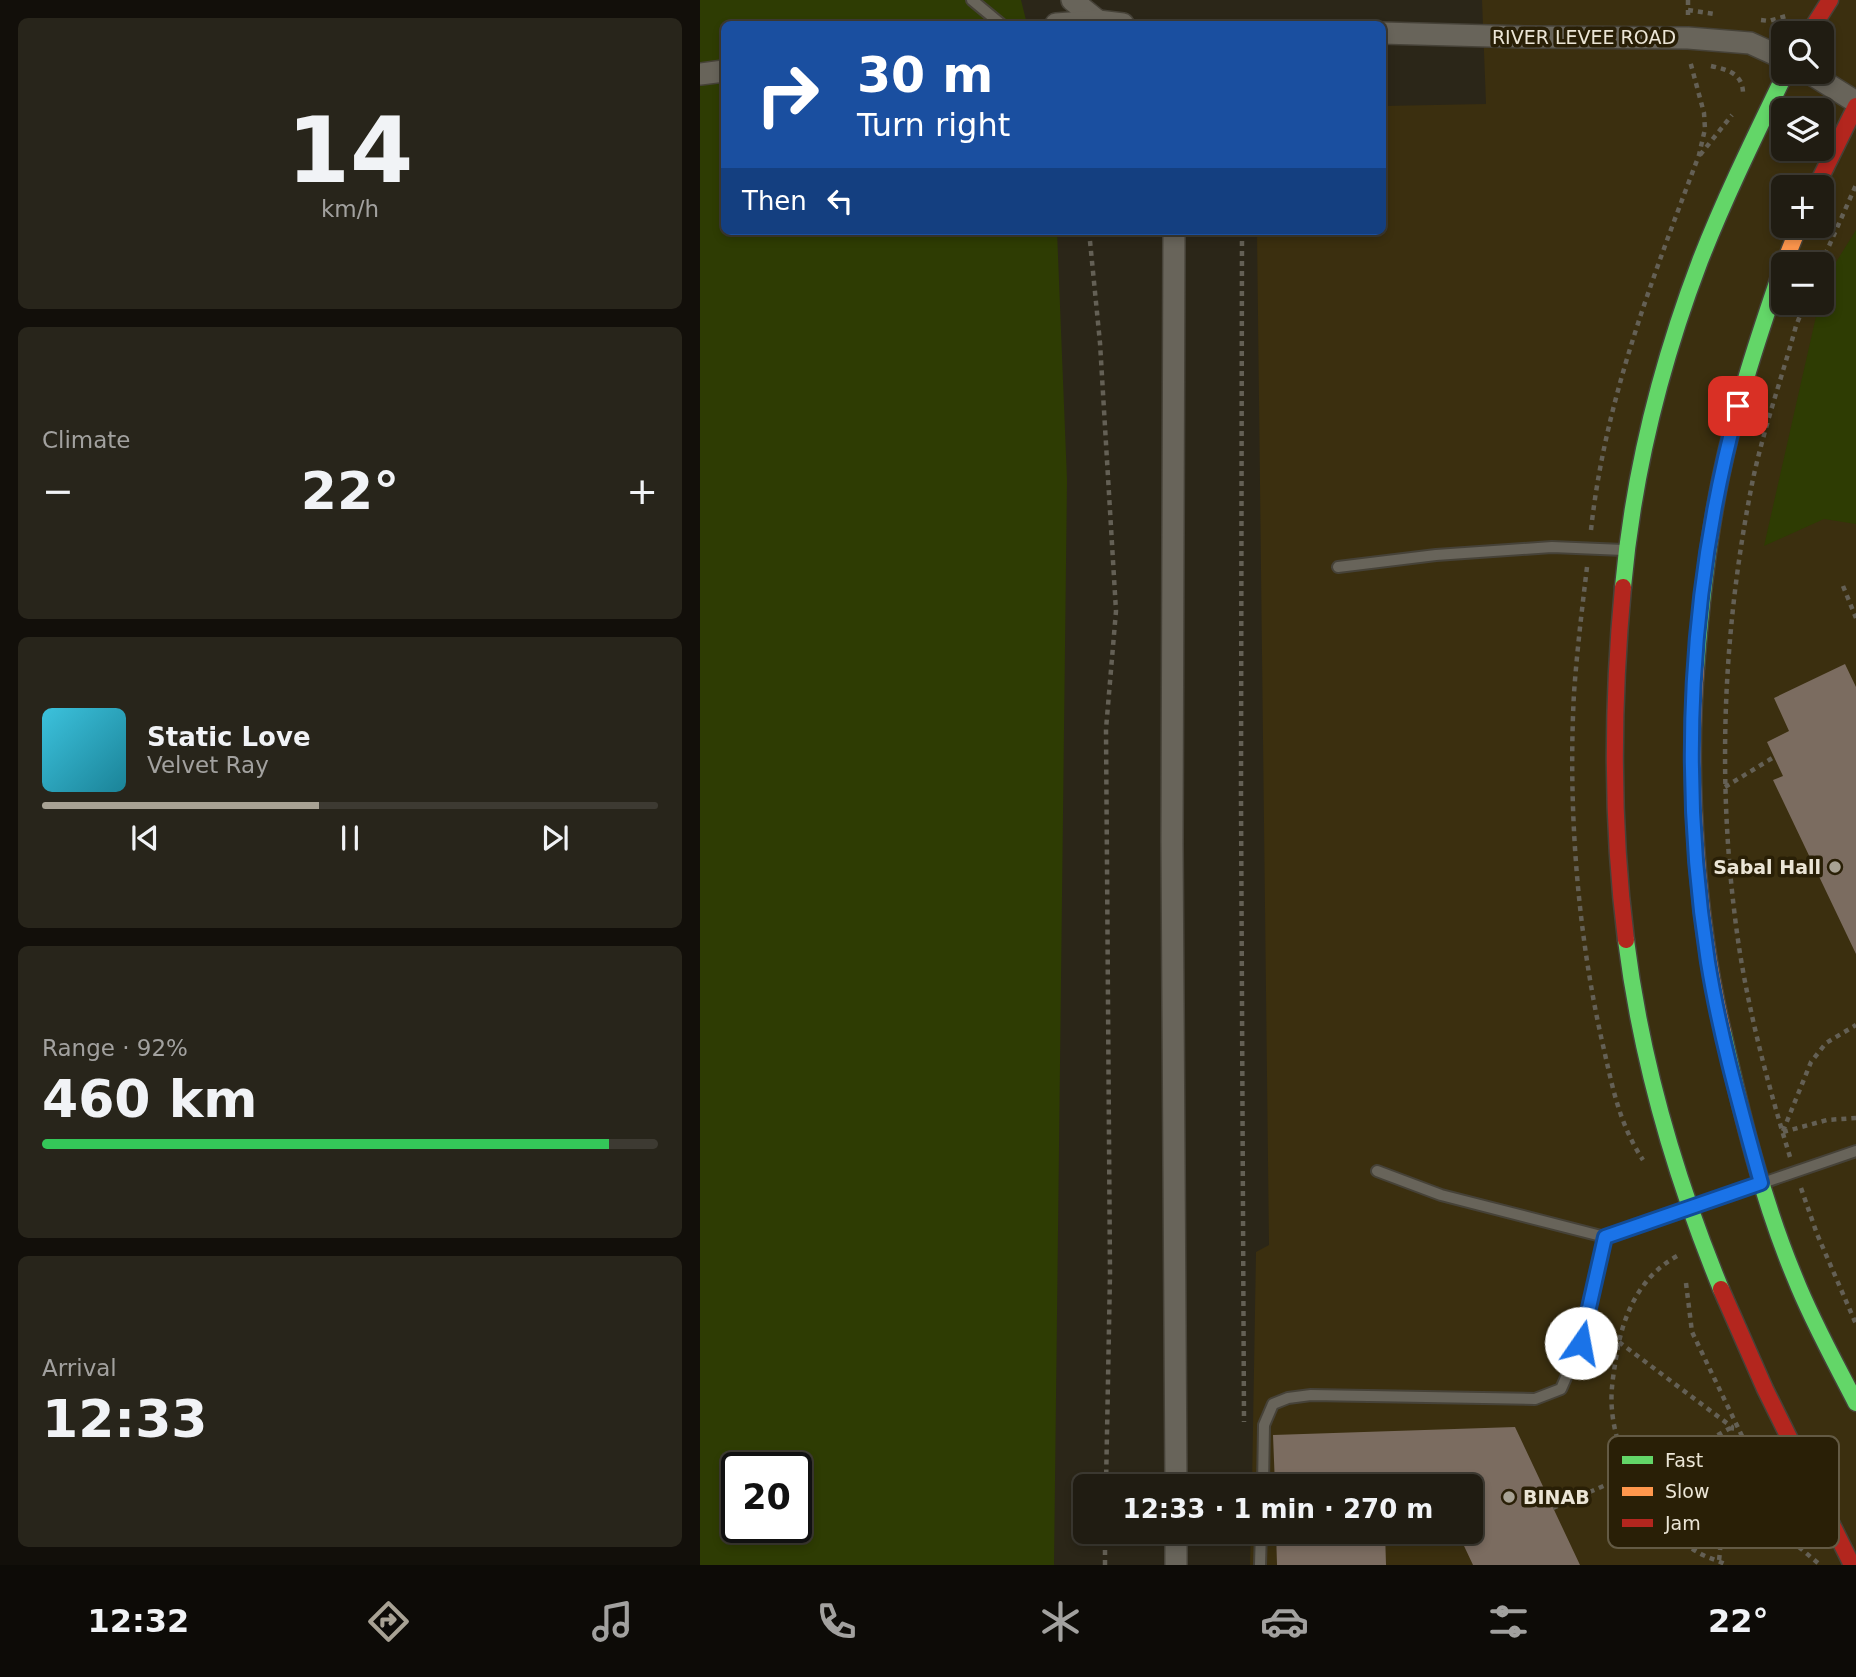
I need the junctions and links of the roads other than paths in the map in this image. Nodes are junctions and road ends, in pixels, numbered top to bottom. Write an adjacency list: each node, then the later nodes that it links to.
1 (972, 0): 4 (lane)
2 (1072, 0): 5 (street)
3 (1830, 0): 6 (main road)
4 (997, 21)
5 (1097, 21)
6 (1817, 21)
7 (1386, 33): 8 (street, RIVER LEVEE ROAD)
8 (1771, 53)
9 (721, 71): 10 (street)
10 (700, 74)
11 (1780, 84): 17 (main road)
12 (1826, 84): 13 (street)
13 (1856, 104): 14 (main road)
14 (1822, 175)
15 (1174, 235): 26 (street)
16 (1771, 299): 21 (main road)
17 (1627, 550): 18 (lane); 22 (main road)
18 (1338, 567)
19 (1856, 1151): 21 (lane)
20 (1377, 1171): 23 (lane)
21 (1761, 1183): 22 (lane); 24 (main road)
22 (1688, 1207): 23 (lane); 25 (main road)
23 (1605, 1237): 27 (lane)
24 (1856, 1403)
25 (1790, 1436)
26 (1176, 1474)
27 (1262, 1474)
28 (1839, 1538): 33 (main road)
29 (1176, 1544): 31 (street)
30 (1261, 1544): 32 (lane)
31 (1176, 1565)
32 (1260, 1565)
33 (1852, 1565)

